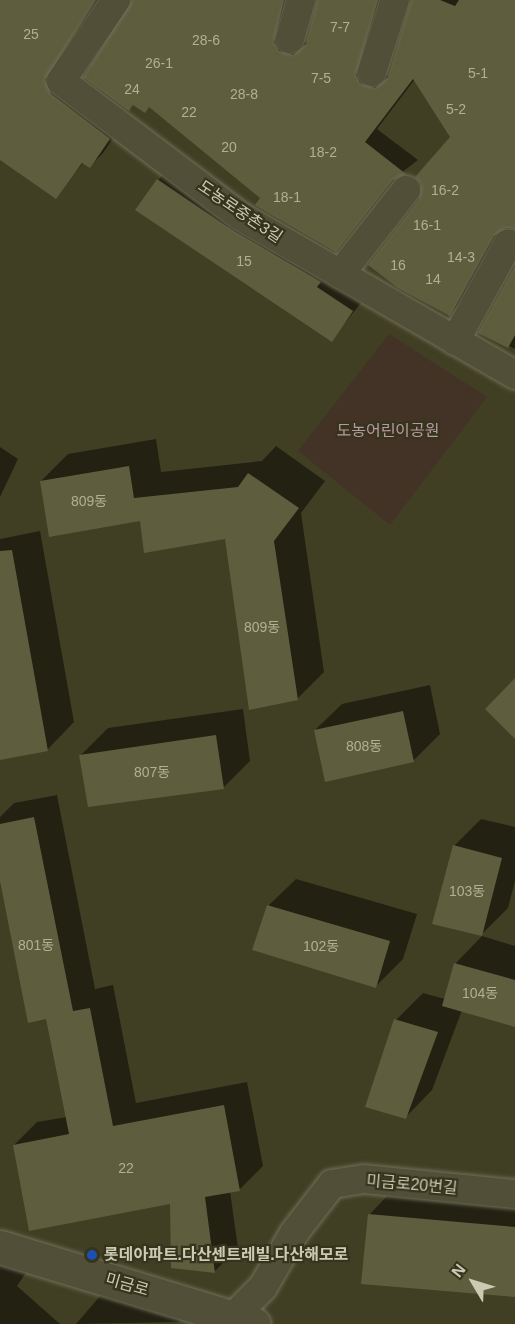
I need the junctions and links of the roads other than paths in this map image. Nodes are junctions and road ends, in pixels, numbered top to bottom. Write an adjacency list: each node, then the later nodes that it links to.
1 (116, 0): 8 (street, 도농로중촌3길)
2 (301, 0): 4 (street)
3 (395, 0): 5 (street)
4 (290, 39)
5 (372, 72)
6 (406, 190): 8 (street)
7 (515, 247): 9 (street)
8 (340, 274): 9 (street, 도농로중촌3길)
9 (455, 341): 10 (street, 도농로중촌3길)
10 (515, 375)
11 (515, 1194): 13 (street, 미금로20번길)
12 (0, 1246): 13 (street, 미금로)
13 (238, 1322)

